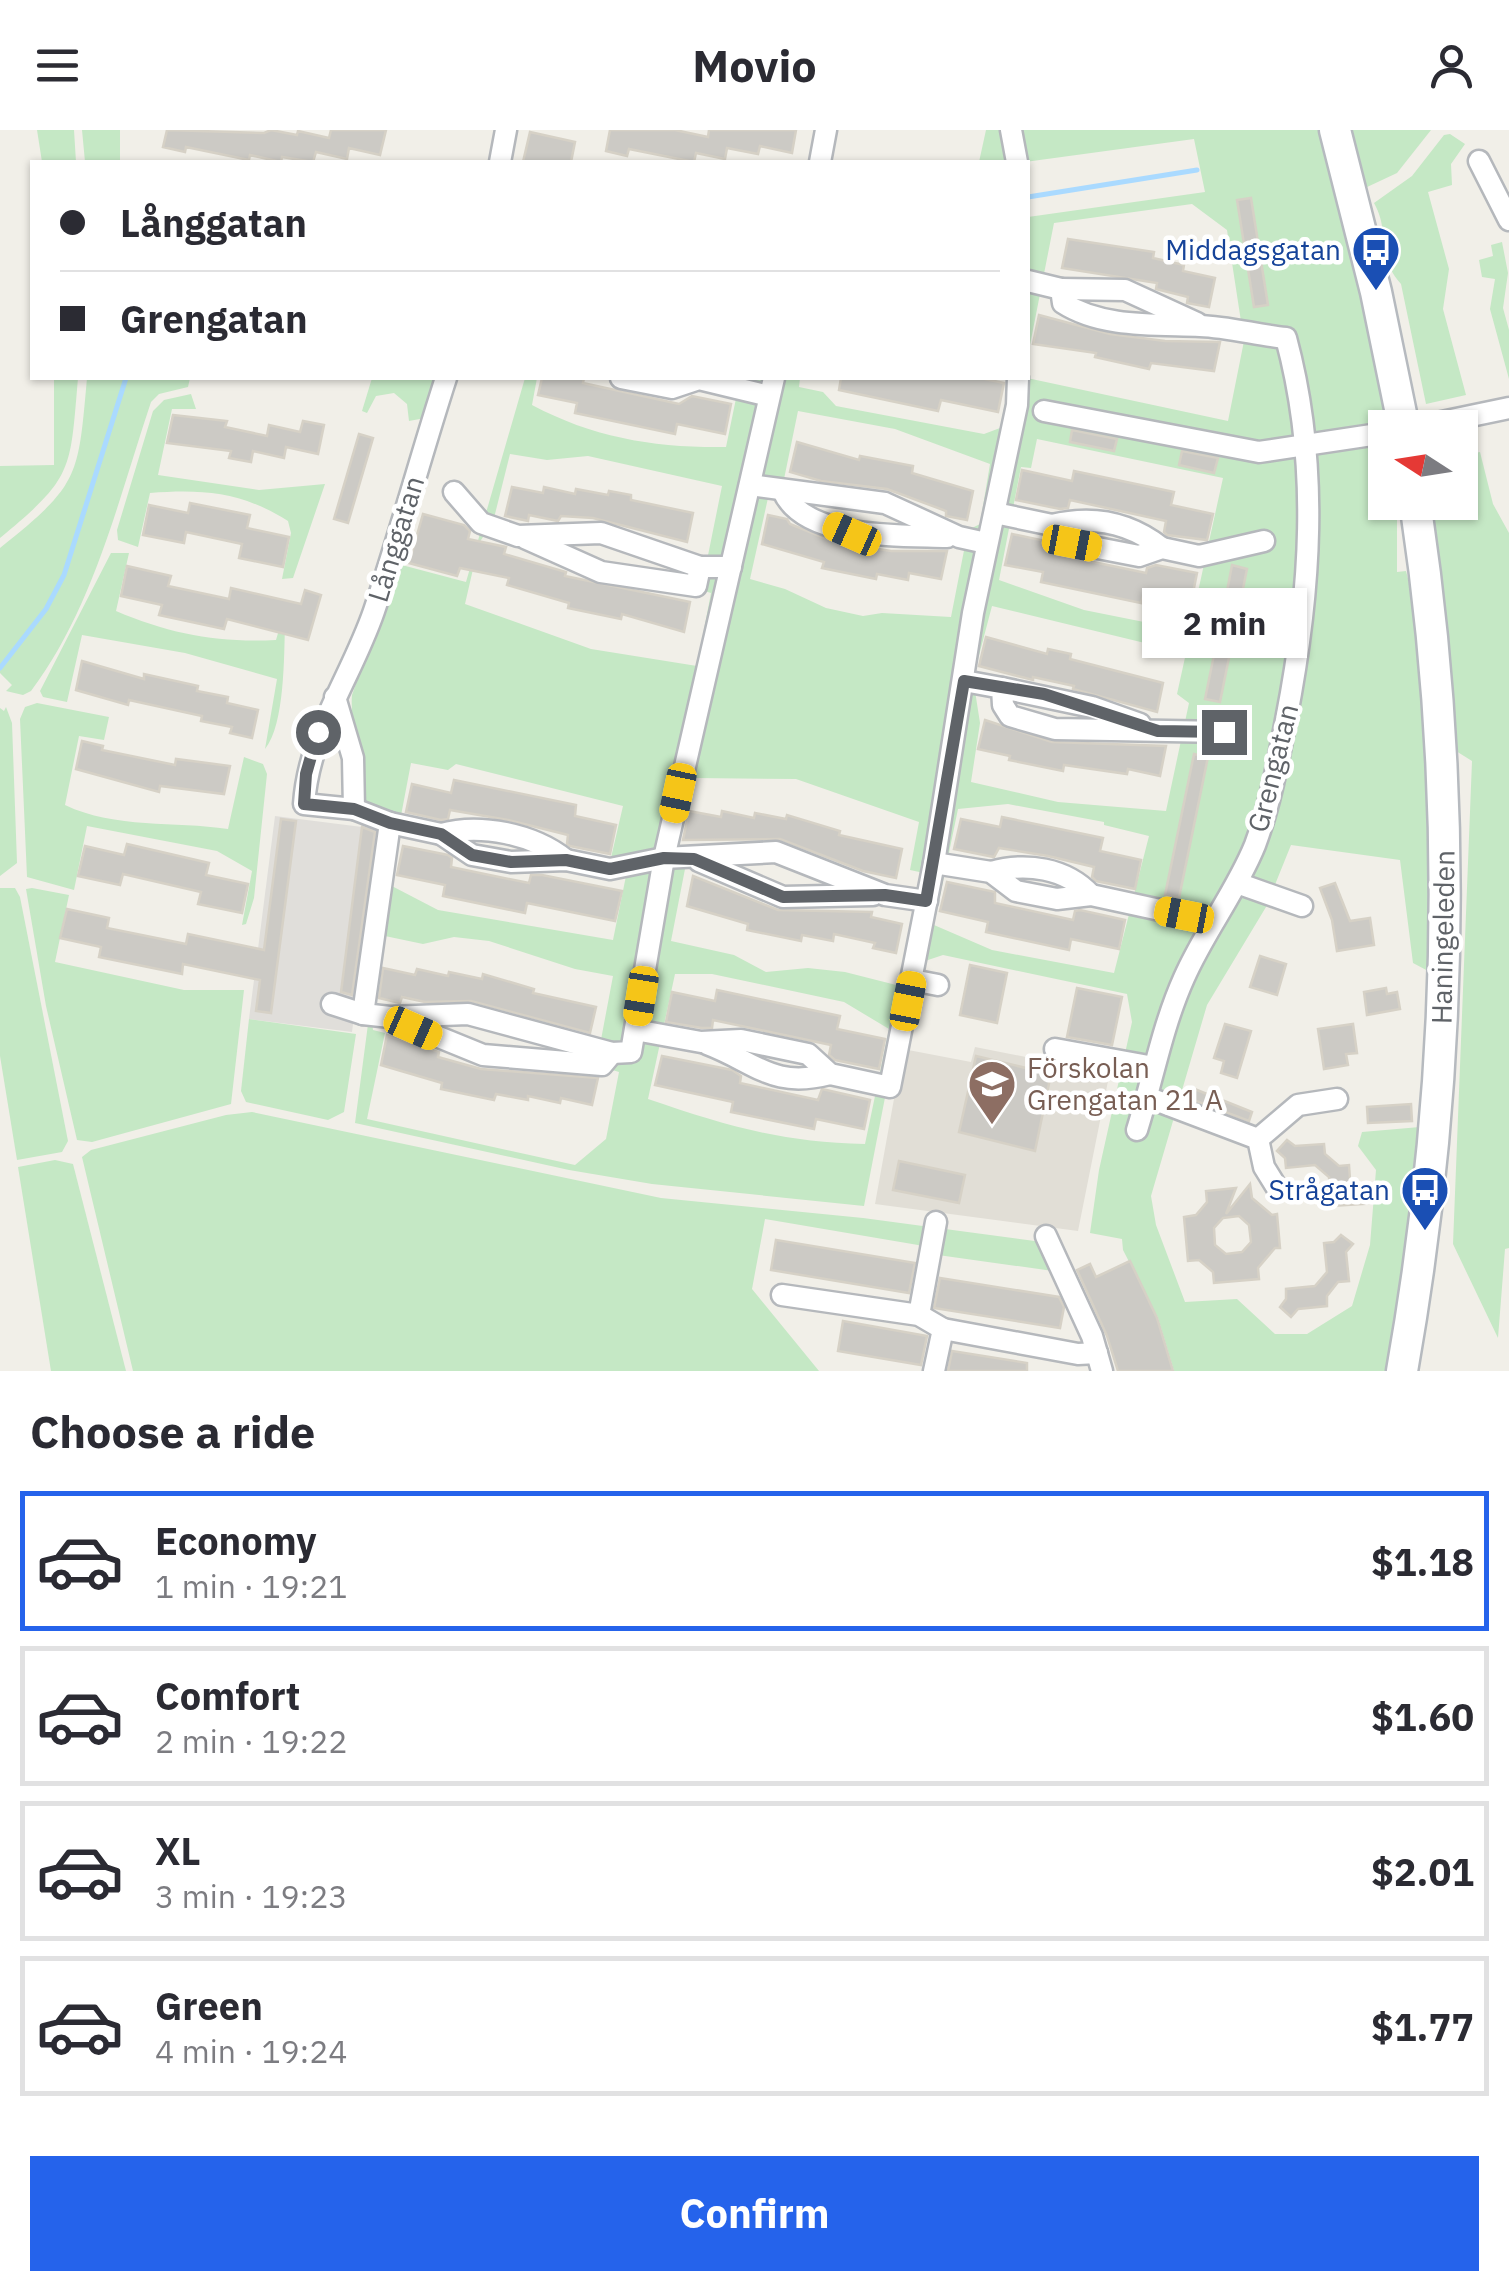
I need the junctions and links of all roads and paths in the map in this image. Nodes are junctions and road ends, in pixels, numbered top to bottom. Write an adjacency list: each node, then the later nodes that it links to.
1 (506, 130): 5 (street)
2 (826, 130): 6 (street)
3 (1011, 130): 7 (street)
4 (1335, 130): 20 (main road)
5 (500, 160)
6 (820, 160)
7 (1017, 160)
8 (1479, 161): 9 (street)
9 (1509, 220)
10 (1030, 281): 11 (street, Grengatan)
11 (1061, 289): 12 (street, Grengatan); 12 (street, Grengatan)
12 (1204, 326): 24 (street, Grengatan)
13 (445, 380): 38 (street, Långgatan)
14 (631, 380): 15 (street)
15 (693, 380)
16 (714, 380): 18 (street)
17 (1018, 380): 28 (street)
18 (772, 387): 25 (street)
19 (1509, 408): 22 (street)
20 (1400, 410)
21 (1044, 411): 24 (street)
22 (1478, 414)
23 (1368, 435): 24 (street)
24 (1306, 447): 46 (street, Grengatan)
25 (750, 485): 26 (street); 35 (street)
26 (783, 491): 31 (street); 31 (street)
27 (454, 492): 30 (street, Långgatan)
28 (994, 513): 32 (street); 33 (street)
29 (1417, 520): 74 (main road, Haningeleden)
30 (518, 536): 34 (street, Långgatan); 34 (street, Långgatan)
31 (959, 537): 33 (street)
32 (1264, 541)
33 (986, 543): 36 (street)
34 (700, 567): 35 (street, Långgatan)
35 (730, 567): 43 (street)
36 (964, 681): 37 (street, Grengatan); 44 (street)
37 (1002, 688): 39 (street, Grengatan); 39 (street, Grengatan)
38 (335, 697): 41 (street); 41 (street, Långgatan)
39 (1158, 731): 40 (street, Grengatan)
40 (1224, 732)
41 (354, 809): 42 (street, Långgatan)
42 (390, 823): 43 (street, Långgatan); 54 (street)
43 (664, 858): 45 (street); 56 (street)
44 (934, 863): 48 (street); 50 (street)
45 (733, 865): 47 (street); 47 (street)
46 (1236, 883): 49 (street); 61 (street, Grengatan)
47 (885, 895): 48 (street)
48 (926, 901): 51 (street)
49 (1302, 906)
50 (1184, 915)
51 (912, 980): 52 (street); 56 (street)
52 (938, 985)
53 (332, 1004): 54 (street)
54 (363, 1014): 55 (street)
55 (390, 1017): 57 (street); 60 (street)
56 (635, 1030): 59 (street)
57 (527, 1032): 59 (street); 60 (street)
58 (1055, 1049): 61 (street)
59 (622, 1052): 60 (street)
60 (521, 1058)
61 (1154, 1068): 62 (street, Grengatan)
62 (1147, 1098): 64 (street, Grengatan); 65 (street)
63 (1337, 1099): 65 (street)
64 (1137, 1130)
65 (1258, 1139): 66 (street)
66 (1277, 1188)
67 (936, 1222): 70 (street)
68 (1046, 1236): 72 (street)
69 (782, 1295): 70 (street)
70 (919, 1315): 71 (street)
71 (943, 1330): 72 (street); 73 (street)
72 (1099, 1362)
73 (934, 1371)
74 (1402, 1371)

